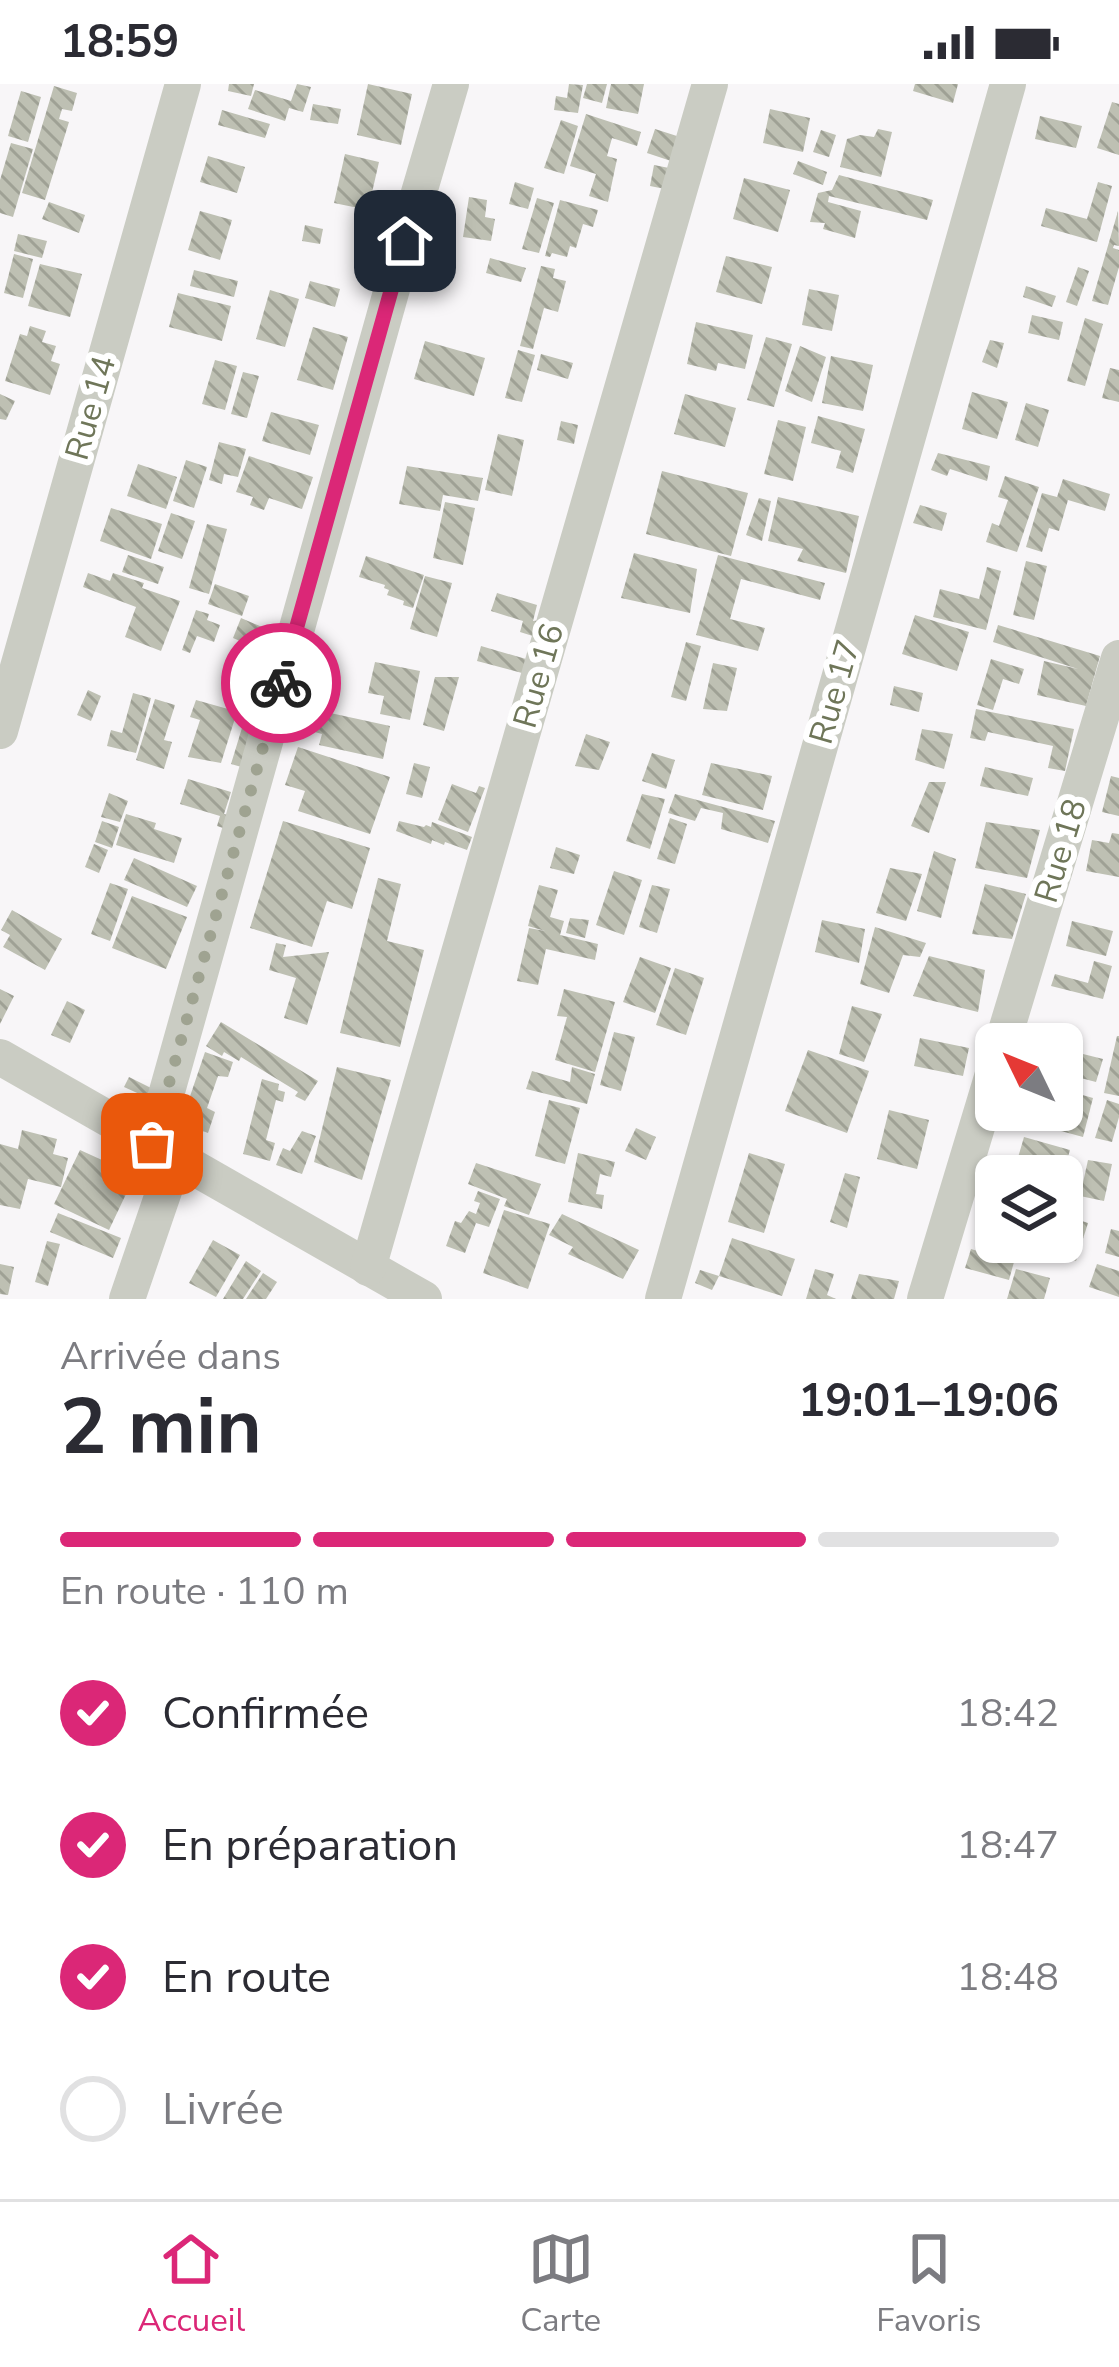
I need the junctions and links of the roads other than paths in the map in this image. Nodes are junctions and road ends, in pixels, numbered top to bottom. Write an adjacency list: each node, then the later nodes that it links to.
1 (183, 84): 6 (street, Rue 14)
2 (452, 84): 10 (street)
3 (710, 84): 11 (street, Rue 16)
4 (1007, 84): 13 (street, Rue 17)
5 (1119, 658): 7 (street, Rue 18)
6 (0, 731)
7 (1008, 1023)
8 (0, 1057): 10 (street)
9 (976, 1131): 14 (street)
10 (164, 1150): 11 (street); 12 (street)
11 (393, 1287)
12 (127, 1299)
13 (663, 1299)
14 (925, 1299)

